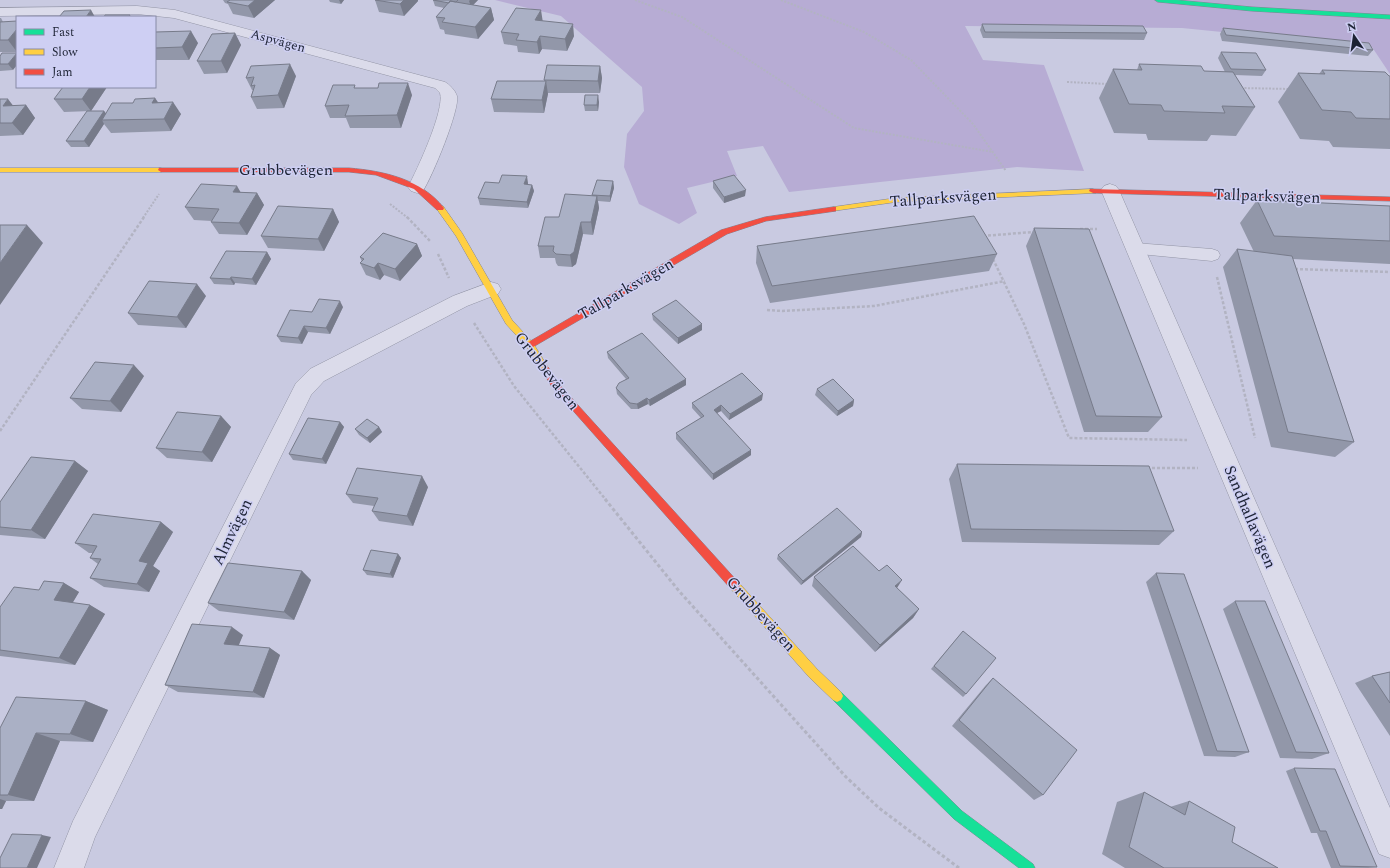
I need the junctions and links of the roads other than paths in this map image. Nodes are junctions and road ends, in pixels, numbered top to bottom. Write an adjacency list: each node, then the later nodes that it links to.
1 (1158, 0): 3 (street)
2 (0, 12): 5 (street, Aspvägen)
3 (1390, 17)
4 (0, 170): 5 (street, Grubbevägen)
5 (417, 187): 10 (street, Grubbevägen)
6 (1110, 190): 7 (street, Tallparksvägen); 8 (street, Sandhallavägen); 11 (street, Tallparksvägen)
7 (1390, 200)
8 (1135, 249): 9 (lane); 12 (street, Sandhallavägen)
9 (1212, 255)
10 (490, 289): 11 (street, Grubbevägen); 13 (street, Almvägen)
11 (530, 345): 14 (street, Grubbevägen)
12 (1390, 843)
13 (69, 868)
14 (1029, 868)

